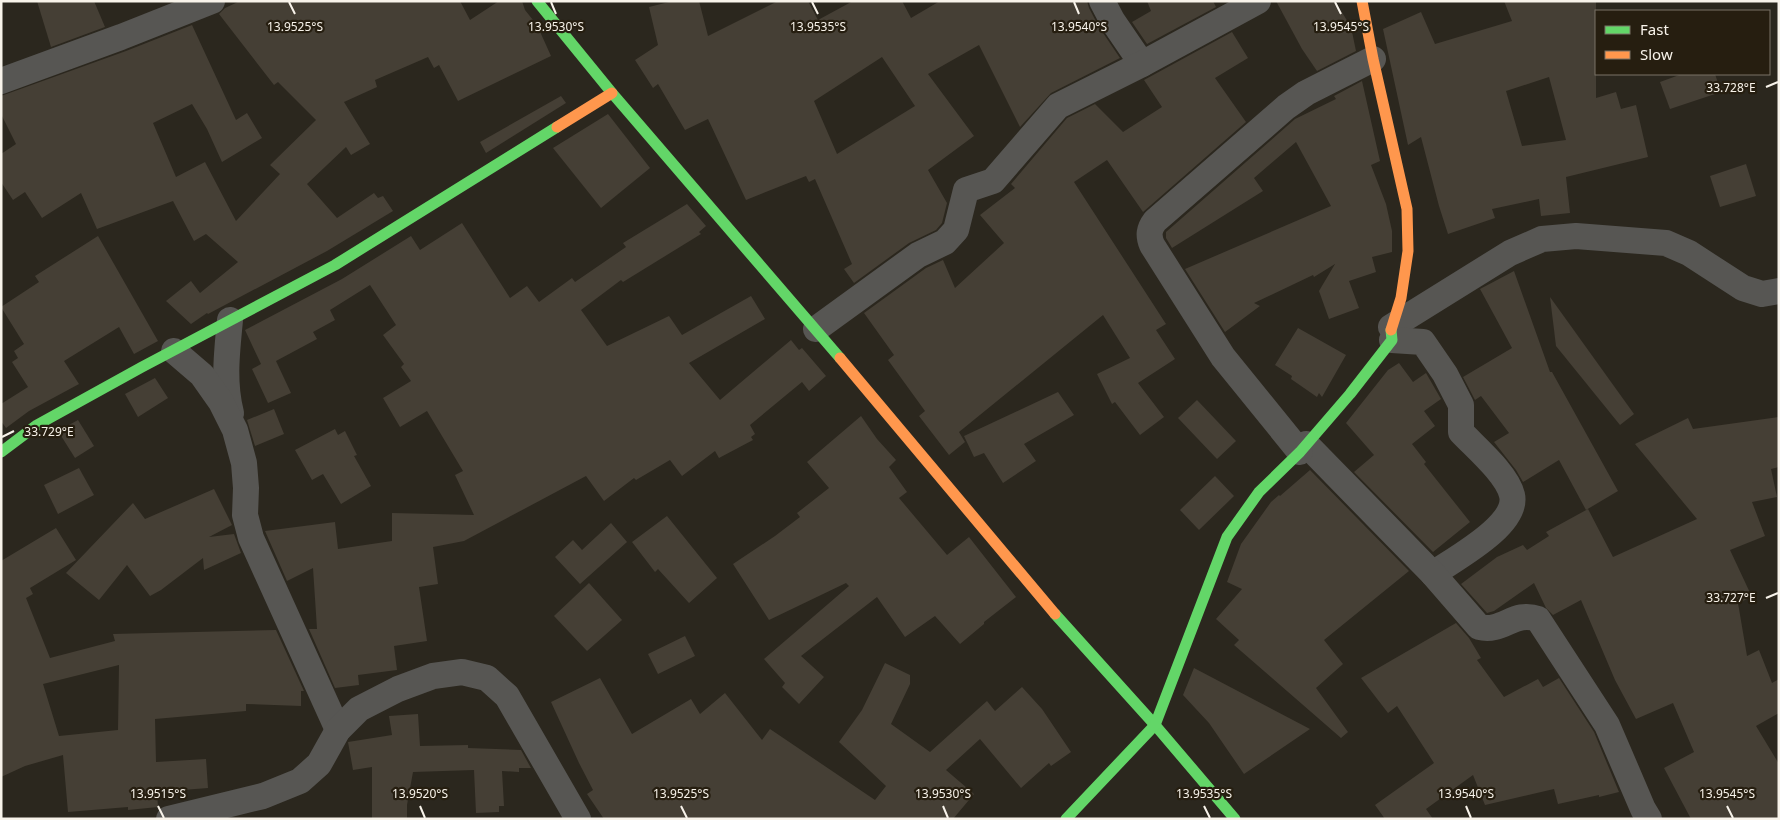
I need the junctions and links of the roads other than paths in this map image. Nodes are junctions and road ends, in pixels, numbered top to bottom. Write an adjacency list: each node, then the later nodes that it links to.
1 (212, 1): 8 (street)
2 (537, 1): 9 (street)
3 (1102, 1): 7 (street)
4 (1258, 1): 7 (street)
5 (1362, 1): 6 (street)
6 (1373, 59): 13 (street); 16 (street)
7 (1142, 64): 12 (street)
8 (1, 81)
9 (612, 93): 11 (street); 12 (street)
10 (1779, 291): 13 (street)
11 (230, 320): 14 (street); 15 (street)
12 (816, 329): 19 (street)
13 (1392, 334): 16 (street); 18 (street)
14 (174, 351): 15 (street); 17 (street)
15 (235, 430): 20 (street)
16 (1303, 448): 18 (street); 19 (street)
17 (1, 452)
18 (1433, 574): 25 (street)
19 (1155, 725): 23 (street); 24 (street)
20 (338, 730): 21 (street); 22 (street)
21 (169, 819)
22 (578, 819)
23 (1066, 819)
24 (1235, 819)
25 (1649, 819)

